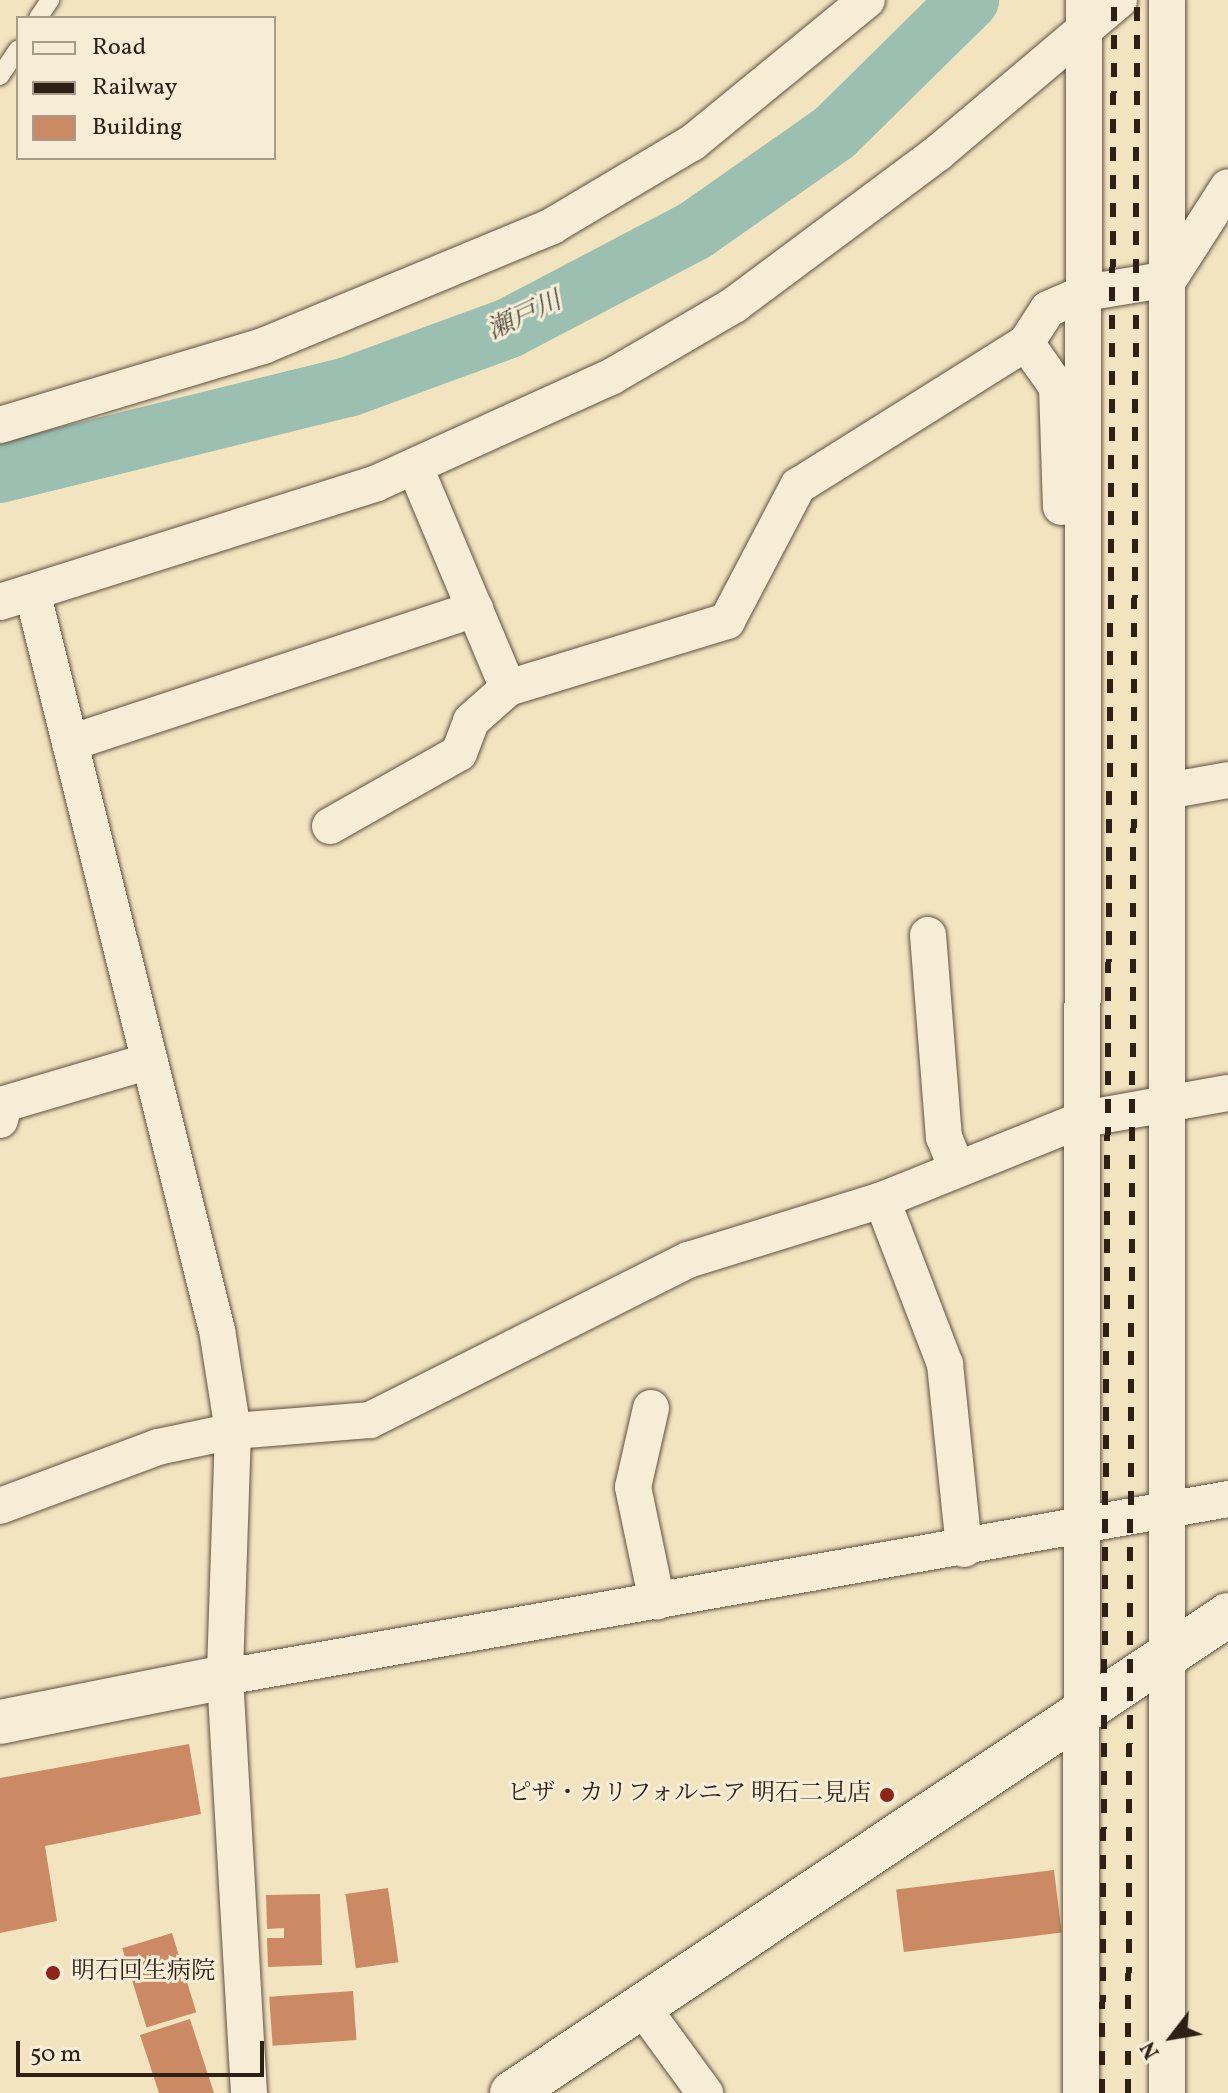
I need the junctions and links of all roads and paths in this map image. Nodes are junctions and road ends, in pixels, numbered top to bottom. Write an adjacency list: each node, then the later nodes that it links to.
1 (867, 0): 12 (street)
2 (1119, 0): 4 (street)
3 (1167, 0): 9 (street)
4 (1085, 16): 10 (street); 13 (street)
5 (16, 52): 6 (lane)
6 (0, 76)
7 (1228, 187): 8 (street)
8 (1216, 236): 9 (street)
9 (1169, 279): 10 (street); 20 (street)
10 (1085, 293): 11 (street); 26 (street)
11 (1026, 343): 14 (street); 17 (street)
12 (0, 425)
13 (415, 467): 15 (street); 16 (street)
14 (1062, 519)
15 (17, 598): 18 (street)
16 (475, 609): 17 (street); 18 (street)
17 (508, 688): 21 (street)
18 (70, 743): 23 (street)
19 (1228, 780): 20 (street)
20 (1172, 790): 25 (street)
21 (330, 826)
22 (928, 935): 28 (street)
23 (150, 1061): 27 (street); 31 (street)
24 (1228, 1093): 25 (street)
25 (1167, 1104): 26 (street); 34 (street)
26 (1083, 1119): 28 (street); 35 (street)
27 (0, 1120)
28 (957, 1170): 29 (street)
29 (882, 1200): 31 (street); 36 (street)
30 (651, 1408): 37 (street)
31 (233, 1431): 33 (street); 40 (street)
32 (1228, 1499): 34 (street)
33 (0, 1506)
34 (1170, 1510): 35 (street); 39 (street)
35 (1087, 1529): 36 (street); 41 (street)
36 (964, 1549): 37 (street)
37 (657, 1602): 40 (street)
38 (1228, 1615): 39 (street)
39 (1171, 1654): 41 (street); 48 (street)
40 (225, 1677): 42 (street); 44 (street)
41 (1085, 1711): 43 (street); 47 (street)
42 (0, 1722)
43 (642, 2007): 45 (street); 46 (street)
44 (249, 2093)
45 (512, 2093)
46 (705, 2093)
47 (1081, 2093)
48 (1167, 2093)

